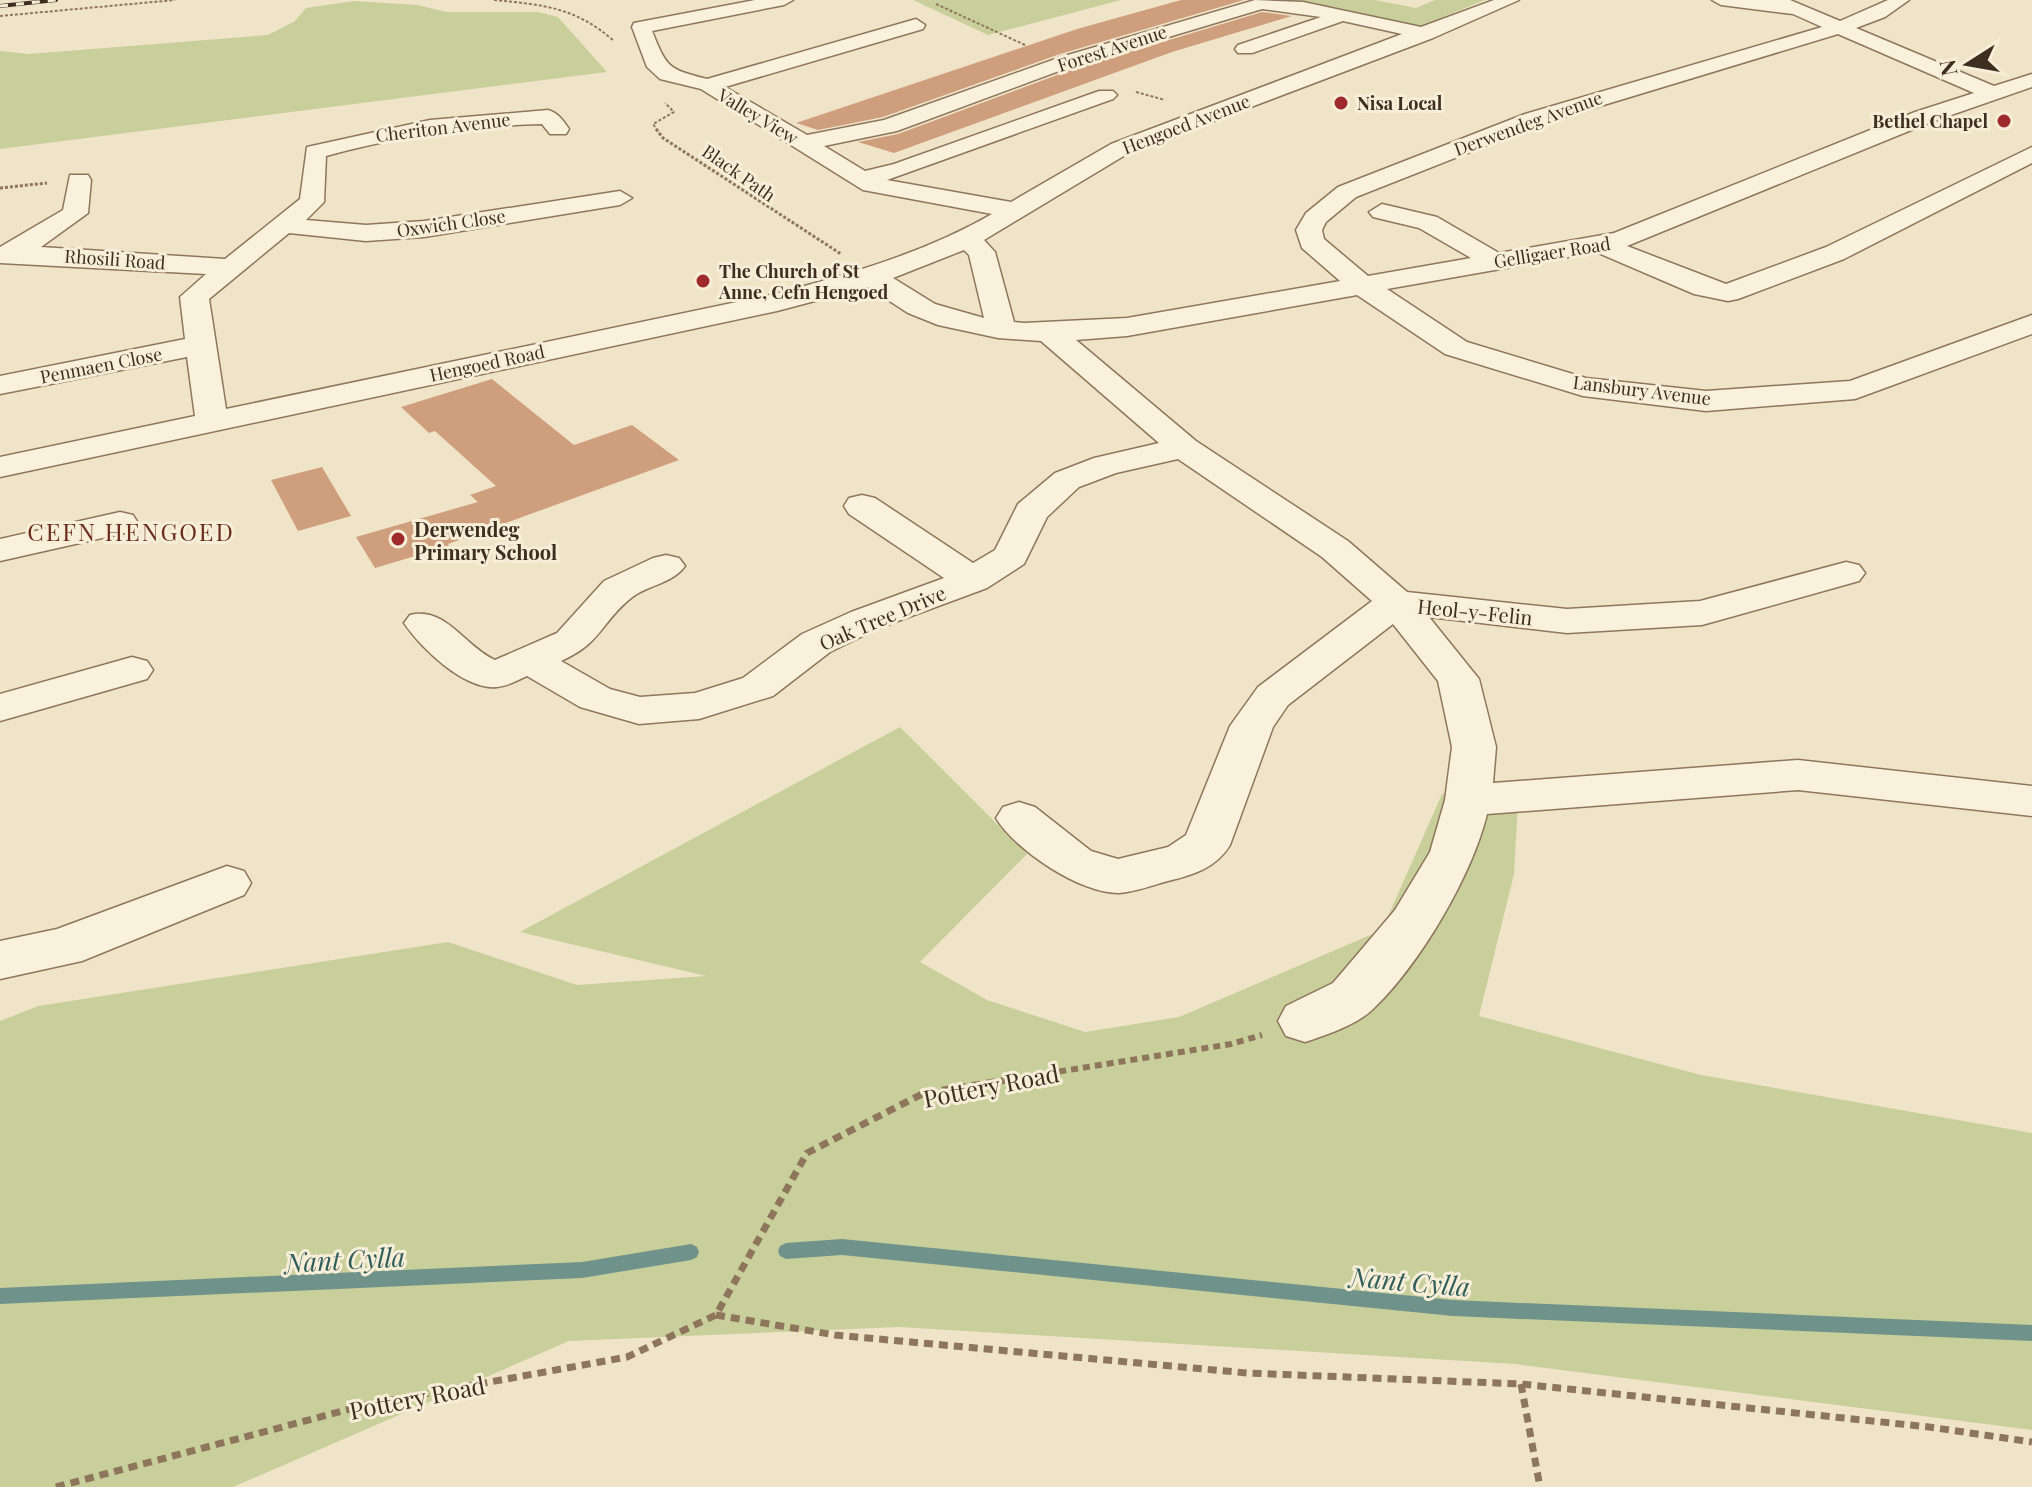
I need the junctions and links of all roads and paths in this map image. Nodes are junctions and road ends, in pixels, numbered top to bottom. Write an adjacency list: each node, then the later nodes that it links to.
1 (175, 0): 11 (path)
2 (494, 0): 15 (path)
3 (784, 0): 18 (street)
4 (926, 0): 17 (path)
5 (1721, 0): 8 (street)
6 (1775, 0): 8 (street)
7 (1900, 0): 13 (street)
8 (1795, 9): 13 (street)
9 (1502, 10): 14 (street, Hengoed Avenue)
10 (1342, 15): 14 (street, Forest Avenue); 16 (street); 17 (street, Forest Avenue)
11 (0, 16)
12 (916, 25): 20 (street, Valley View)
13 (1838, 28): 21 (street); 39 (street, Derwendeg Avenue)
14 (1432, 42): 30 (street, Hengoed Avenue)
15 (618, 44)
16 (1245, 49)
17 (1081, 57): 24 (street, Forest Avenue)
18 (676, 77): 20 (street); 38 (path, Black Path)
19 (2032, 80): 21 (street, Gelligaer Road)
20 (708, 85): 24 (street, Valley View)
21 (1991, 92): 34 (street, Gelligaer Road)
22 (1106, 95): 26 (street)
23 (558, 129): 32 (street, Cheriton Avenue)
24 (803, 143): 26 (street, Valley View)
25 (2032, 154): 34 (street)
26 (863, 179): 30 (street, Valley View)
27 (79, 180): 28 (path); 35 (street)
28 (0, 188)
29 (620, 198): 32 (street, Oxwich Close)
30 (1013, 210): 33 (street, Hengoed Avenue)
31 (1382, 212): 36 (street)
32 (282, 225): 37 (street, Cheriton Avenue)
33 (967, 239): 38 (street, Hengoed Road); 41 (street)
34 (1599, 244): 36 (street, Gelligaer Road)
35 (5, 255): 37 (street, Rhosili Road)
36 (1493, 261): 39 (street, Gelligaer Road)
37 (229, 267): 43 (street, Cheriton Avenue)
38 (876, 276): 41 (street, Gelligaer Road); 45 (street, Hengoed Road)
39 (1360, 284): 40 (street, Lansbury Avenue); 42 (street, Gelligaer Road)
40 (2032, 324)
41 (1001, 328): 42 (street, Gelligaer Road)
42 (1048, 332): 46 (street, Heol-y-Felin)
43 (201, 345): 44 (street, Penmaen Close); 45 (street, Cheriton Avenue)
44 (0, 385)
45 (212, 421): 47 (street, Hengoed Road)
46 (1184, 448): 53 (street, Oak Tree Drive); 54 (street, Heol-y-Felin)
47 (0, 467)
48 (862, 506): 53 (street, Oak Tree Drive)
49 (120, 523): 50 (street)
50 (0, 550)
51 (666, 566): 56 (street)
52 (1846, 573): 54 (street, Heol-y-Felin)
53 (973, 580): 56 (street, Oak Tree Drive)
54 (1396, 602): 59 (street); 61 (street)
55 (424, 623): 56 (street, Oak Tree Drive)
56 (513, 668)
57 (132, 670): 58 (street)
58 (0, 708)
59 (1468, 800): 60 (street); 64 (street)
60 (2032, 801)
61 (1019, 818)
62 (227, 883): 63 (street)
63 (0, 960)
64 (1305, 1021): 65 (path, Pottery Road)
65 (716, 1315): 66 (path); 68 (path, Pottery Road)
66 (1521, 1384): 67 (path); 69 (path)
67 (2032, 1442)
68 (56, 1487)
69 (1540, 1487)

